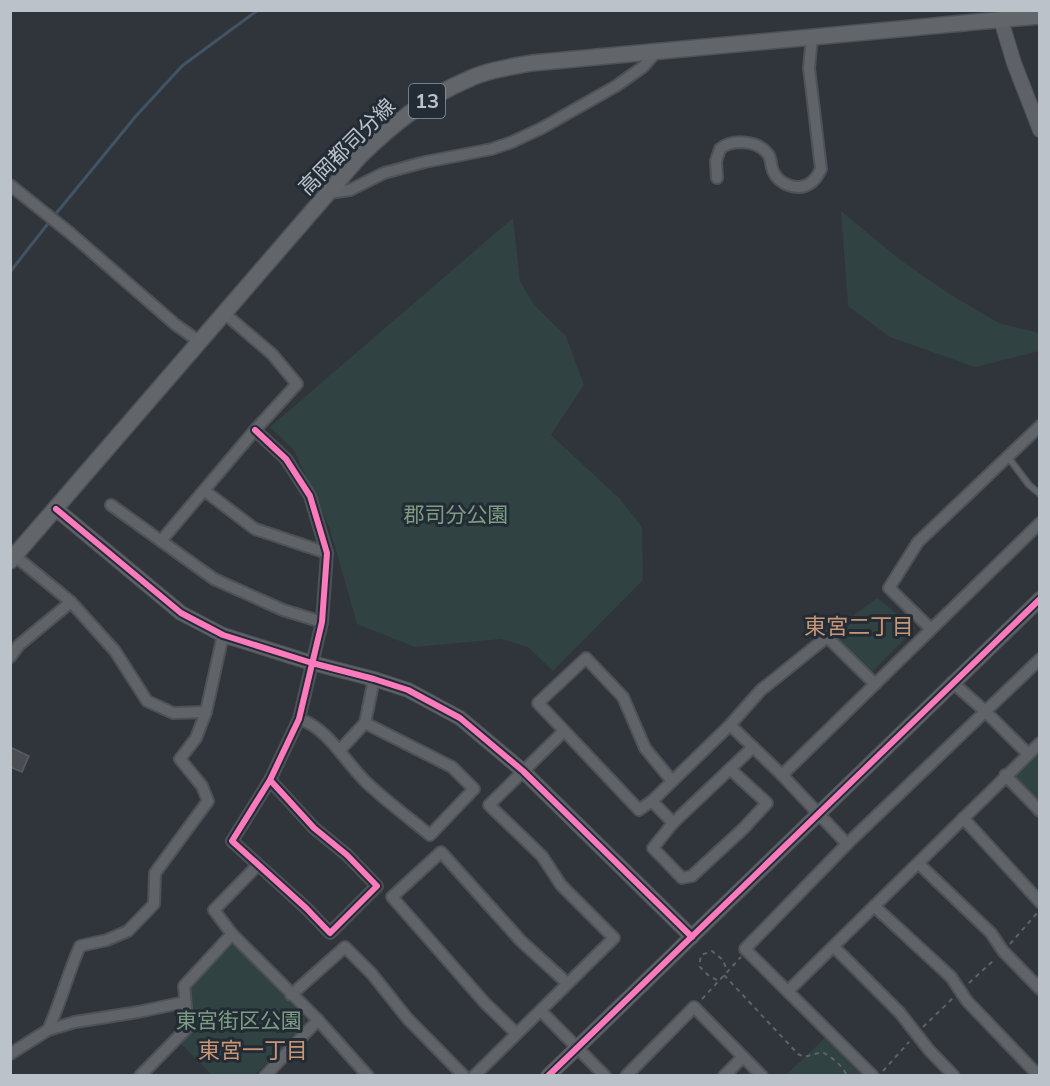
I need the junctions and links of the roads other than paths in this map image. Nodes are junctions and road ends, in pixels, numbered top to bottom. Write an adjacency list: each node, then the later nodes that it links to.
1 (974, 16): 3 (main road, 高岡都司分線 / 13); 4 (main road, 高岡都司分線 / 13)
2 (1040, 16): 3 (main road, 高岡都司分線 / 13)
3 (1001, 20): 6 (street)
4 (812, 36): 5 (main road, 高岡都司分線 / 13); 7 (street)
5 (656, 52): 9 (street); 9 (main road, 高岡都司分線 / 13)
6 (1040, 130)
7 (717, 178)
8 (10, 185): 11 (street)
9 (329, 193): 10 (main road, 高岡都司分線 / 13)
10 (224, 313): 11 (main road, 高岡都司分線 / 13); 13 (street)
11 (200, 342): 18 (main road, 高岡都司分線 / 13)
12 (1040, 426): 14 (street)
13 (255, 430): 15 (street); 21 (street)
14 (1007, 456): 16 (lane); 26 (street)
15 (205, 490): 20 (street); 21 (street)
16 (1040, 494)
17 (111, 506): 20 (street)
18 (56, 509): 22 (main road, 高岡都司分線 / 13); 27 (street)
19 (1040, 523): 26 (street)
20 (161, 541): 25 (street)
21 (327, 554): 25 (street)
22 (13, 559): 24 (street)
23 (1040, 599): 32 (street)
24 (70, 602): 28 (street); 35 (street)
25 (322, 622): 30 (street)
26 (931, 629): 33 (street)
27 (223, 635): 30 (street); 35 (street)
28 (10, 657)
29 (1040, 659): 34 (street)
30 (312, 663): 31 (street); 36 (street)
31 (374, 679): 37 (street); 45 (street)
32 (952, 682): 34 (street); 52 (street)
33 (875, 684): 38 (street); 46 (street)
34 (985, 711): 43 (street); 55 (street)
35 (206, 712): 70 (street)
36 (299, 719): 42 (street); 48 (street)
37 (365, 723): 42 (street); 42 (street)
38 (730, 725): 41 (street); 49 (street)
39 (564, 732): 45 (street); 49 (street); 50 (street)
40 (1040, 743): 43 (street)
41 (753, 747): 44 (street); 46 (street)
42 (340, 750)
43 (1027, 753): 47 (street)
44 (730, 769): 54 (street); 54 (street)
45 (523, 771): 61 (street); 63 (street)
46 (782, 775): 52 (street)
47 (1005, 775): 51 (street); 53 (street)
48 (270, 780): 57 (street); 57 (street)
49 (672, 781): 50 (street)
50 (652, 801): 54 (street)
51 (1040, 811)
52 (818, 813): 55 (street); 61 (street)
53 (963, 818): 56 (street); 58 (street)
54 (673, 823)
55 (848, 844): 65 (street)
56 (919, 864): 59 (street); 64 (street)
57 (258, 865): 60 (street)
58 (1040, 902)
59 (874, 906): 62 (street); 87 (street)
60 (232, 934): 66 (street); 67 (street)
61 (692, 937): 72 (street)
62 (834, 947): 65 (street); 86 (street)
63 (567, 984): 68 (street); 71 (street)
64 (1040, 988)
65 (789, 990): 85 (street)
66 (291, 995): 69 (street); 78 (street)
67 (184, 1002): 70 (street); 76 (street)
68 (541, 1011): 71 (street); 72 (street)
69 (318, 1020): 75 (street); 77 (street)
70 (48, 1030): 73 (street)
71 (516, 1033): 79 (street)
72 (577, 1047): 80 (street); 81 (street)
73 (10, 1054)
74 (743, 1057): 82 (street); 83 (street); 84 (street)
75 (271, 1073)
76 (140, 1076)
77 (368, 1076)
78 (464, 1076)
79 (474, 1076)
80 (548, 1076)
81 (605, 1076)
82 (626, 1076)
83 (724, 1076)
84 (762, 1076)
85 (873, 1076)
86 (954, 1076)
87 (1039, 1076)

